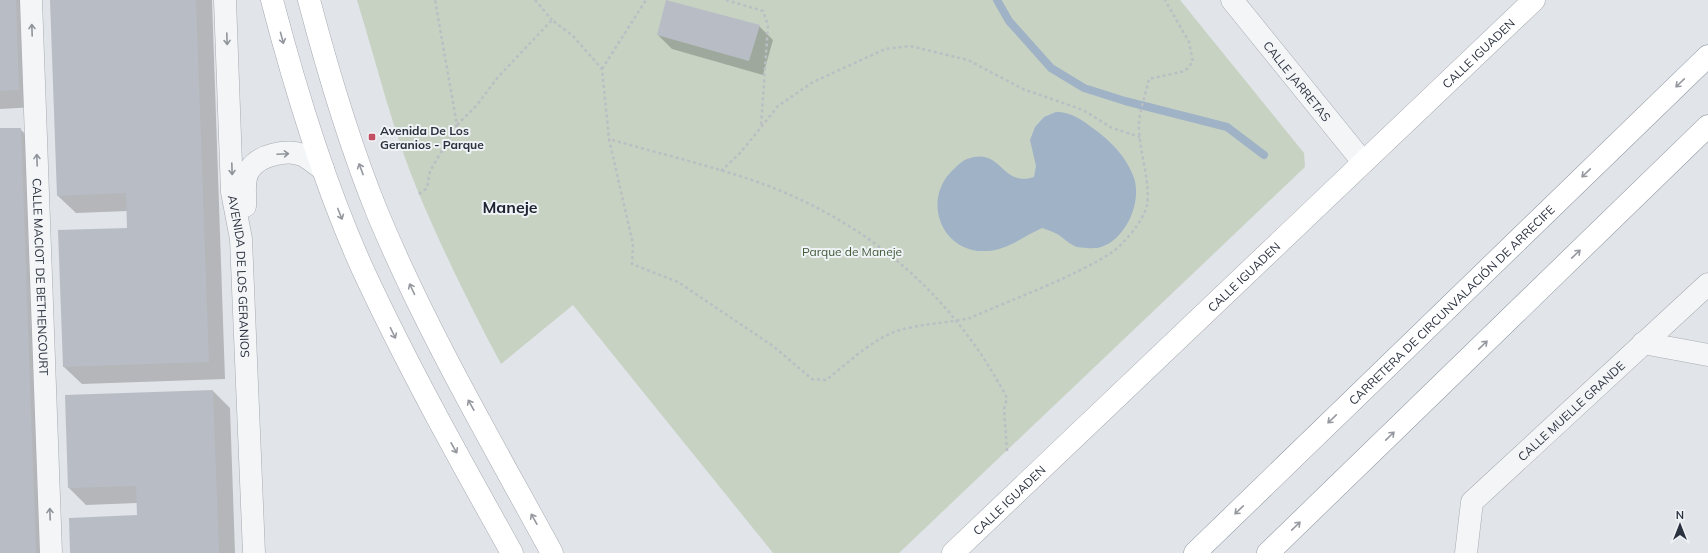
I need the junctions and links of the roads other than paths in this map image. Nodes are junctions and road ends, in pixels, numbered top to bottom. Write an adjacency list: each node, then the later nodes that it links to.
1 (31, 0): 15 (street, CALLE MACIOT DE BETHENCOURT, one-way to 1)
2 (225, 0): 11 (street, AVENIDA DE LOS GERANIOS, one-way to 11)
3 (272, 0): 10 (main road, one-way to 10)
4 (309, 0): 18 (main road, one-way to 4)
5 (1232, 0): 9 (street, CALLE JARRETAS)
6 (1534, 0): 9 (main road, CALLE IGUADEN)
7 (1708, 56): 20 (main road, CARRETERA DE CIRCUNVALACIÓN DE ARRECIFE, one-way to 20)
8 (1708, 126): 21 (main road, one-way to 8)
9 (1363, 162): 19 (main road, CALLE IGUADEN)
10 (323, 169): 11 (street, one-way to 10); 17 (main road, one-way to 17)
11 (241, 239): 16 (street, AVENIDA DE LOS GERANIOS)
12 (1708, 284): 13 (street, CALLE MUELLE GRANDE)
13 (1643, 343): 14 (street); 22 (street, CALLE MUELLE GRANDE)
14 (1708, 355)
15 (51, 553)
16 (254, 553)
17 (512, 553)
18 (552, 553)
19 (953, 553)
20 (1195, 553)
21 (1268, 553)
22 (1466, 553)

